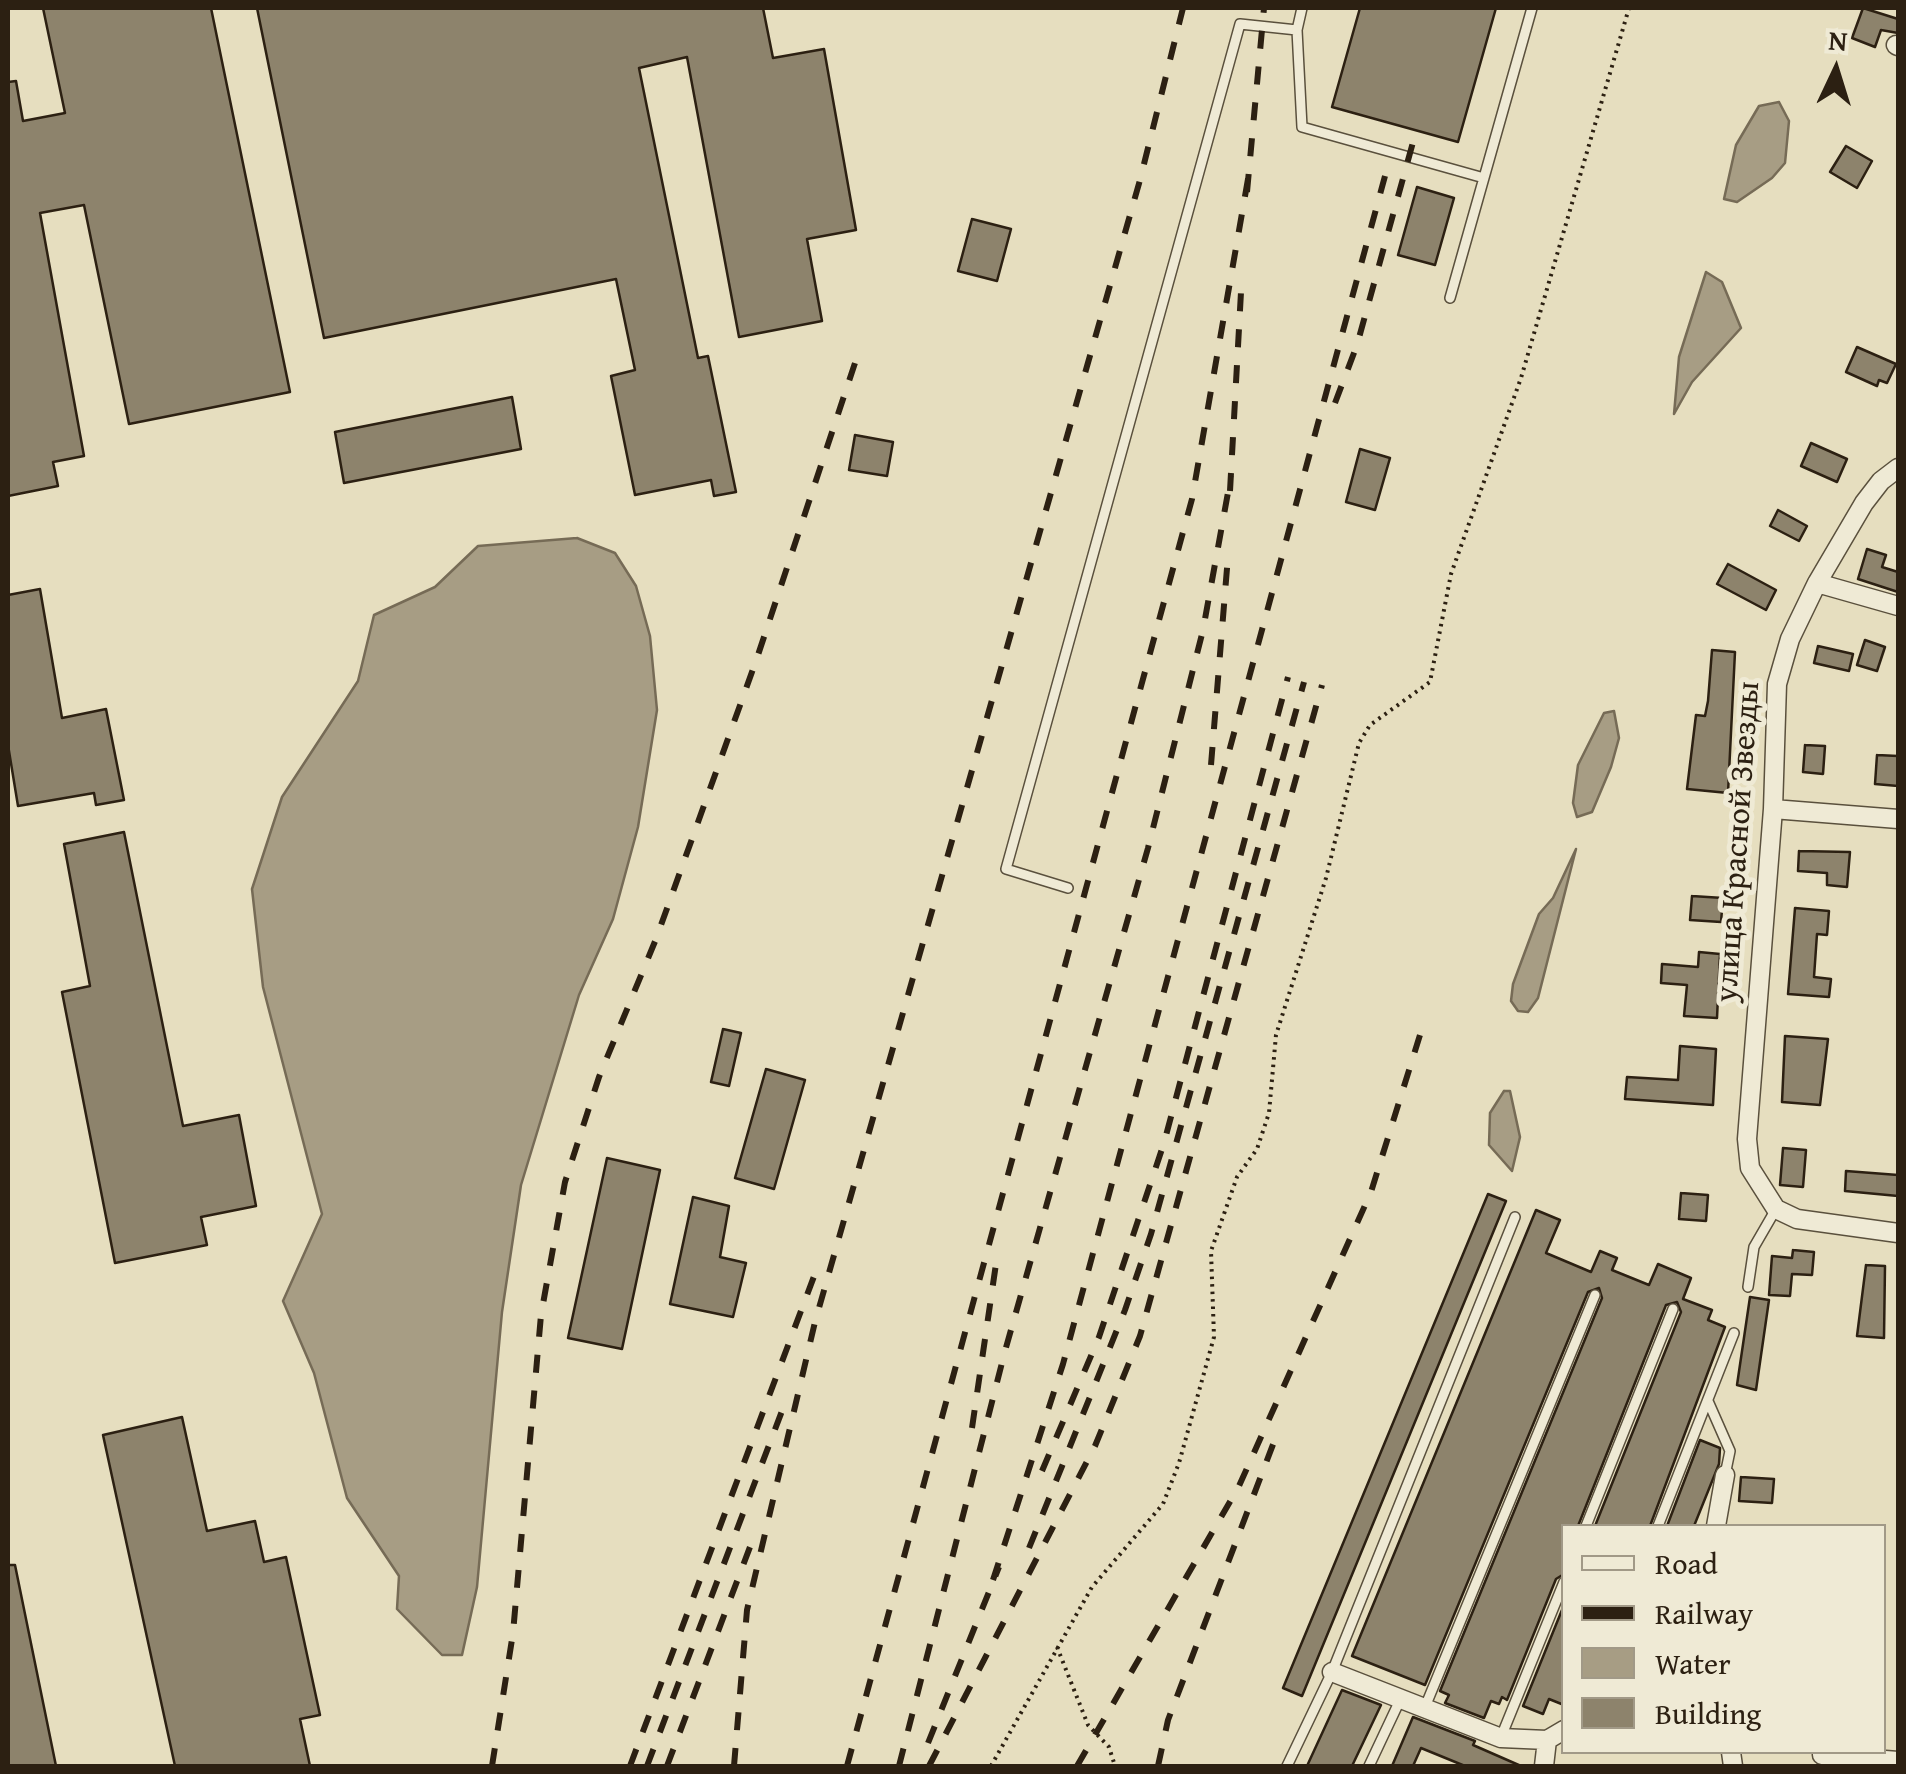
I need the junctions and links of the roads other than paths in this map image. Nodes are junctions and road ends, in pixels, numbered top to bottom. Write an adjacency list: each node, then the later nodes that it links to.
1 (1302, 8): 3 (lane)
2 (1532, 8): 4 (lane)
3 (1297, 30): 4 (lane); 11 (lane)
4 (1484, 178): 5 (lane)
5 (1450, 298)
6 (1898, 468): 7 (street, улица Красной Звезды)
7 (1817, 582): 8 (street); 9 (street, улица Красной Звезды)
8 (1898, 606)
9 (1772, 810): 10 (street); 12 (street, улица Красной Звезды)
10 (1898, 818)
11 (1068, 888)
12 (1776, 1209): 14 (street); 15 (lane)
13 (1515, 1217): 25 (lane)
14 (1898, 1233)
15 (1748, 1287)
16 (1595, 1295): 27 (lane)
17 (1673, 1309): 21 (lane)
18 (1734, 1333): 19 (lane)
19 (1708, 1401): 20 (lane); 22 (lane)
20 (1724, 1475): 23 (street)
21 (1587, 1524)
22 (1659, 1524)
23 (1716, 1524)
24 (1561, 1589): 29 (lane)
25 (1332, 1672): 26 (street); 32 (lane)
26 (1401, 1698): 27 (street); 33 (lane)
27 (1425, 1707): 29 (street)
28 (1555, 1735): 29 (street); 34 (street)
29 (1501, 1738)
30 (1822, 1755): 31 (street)
31 (1898, 1761)
32 (1287, 1766)
33 (1368, 1766)
34 (1544, 1766)

